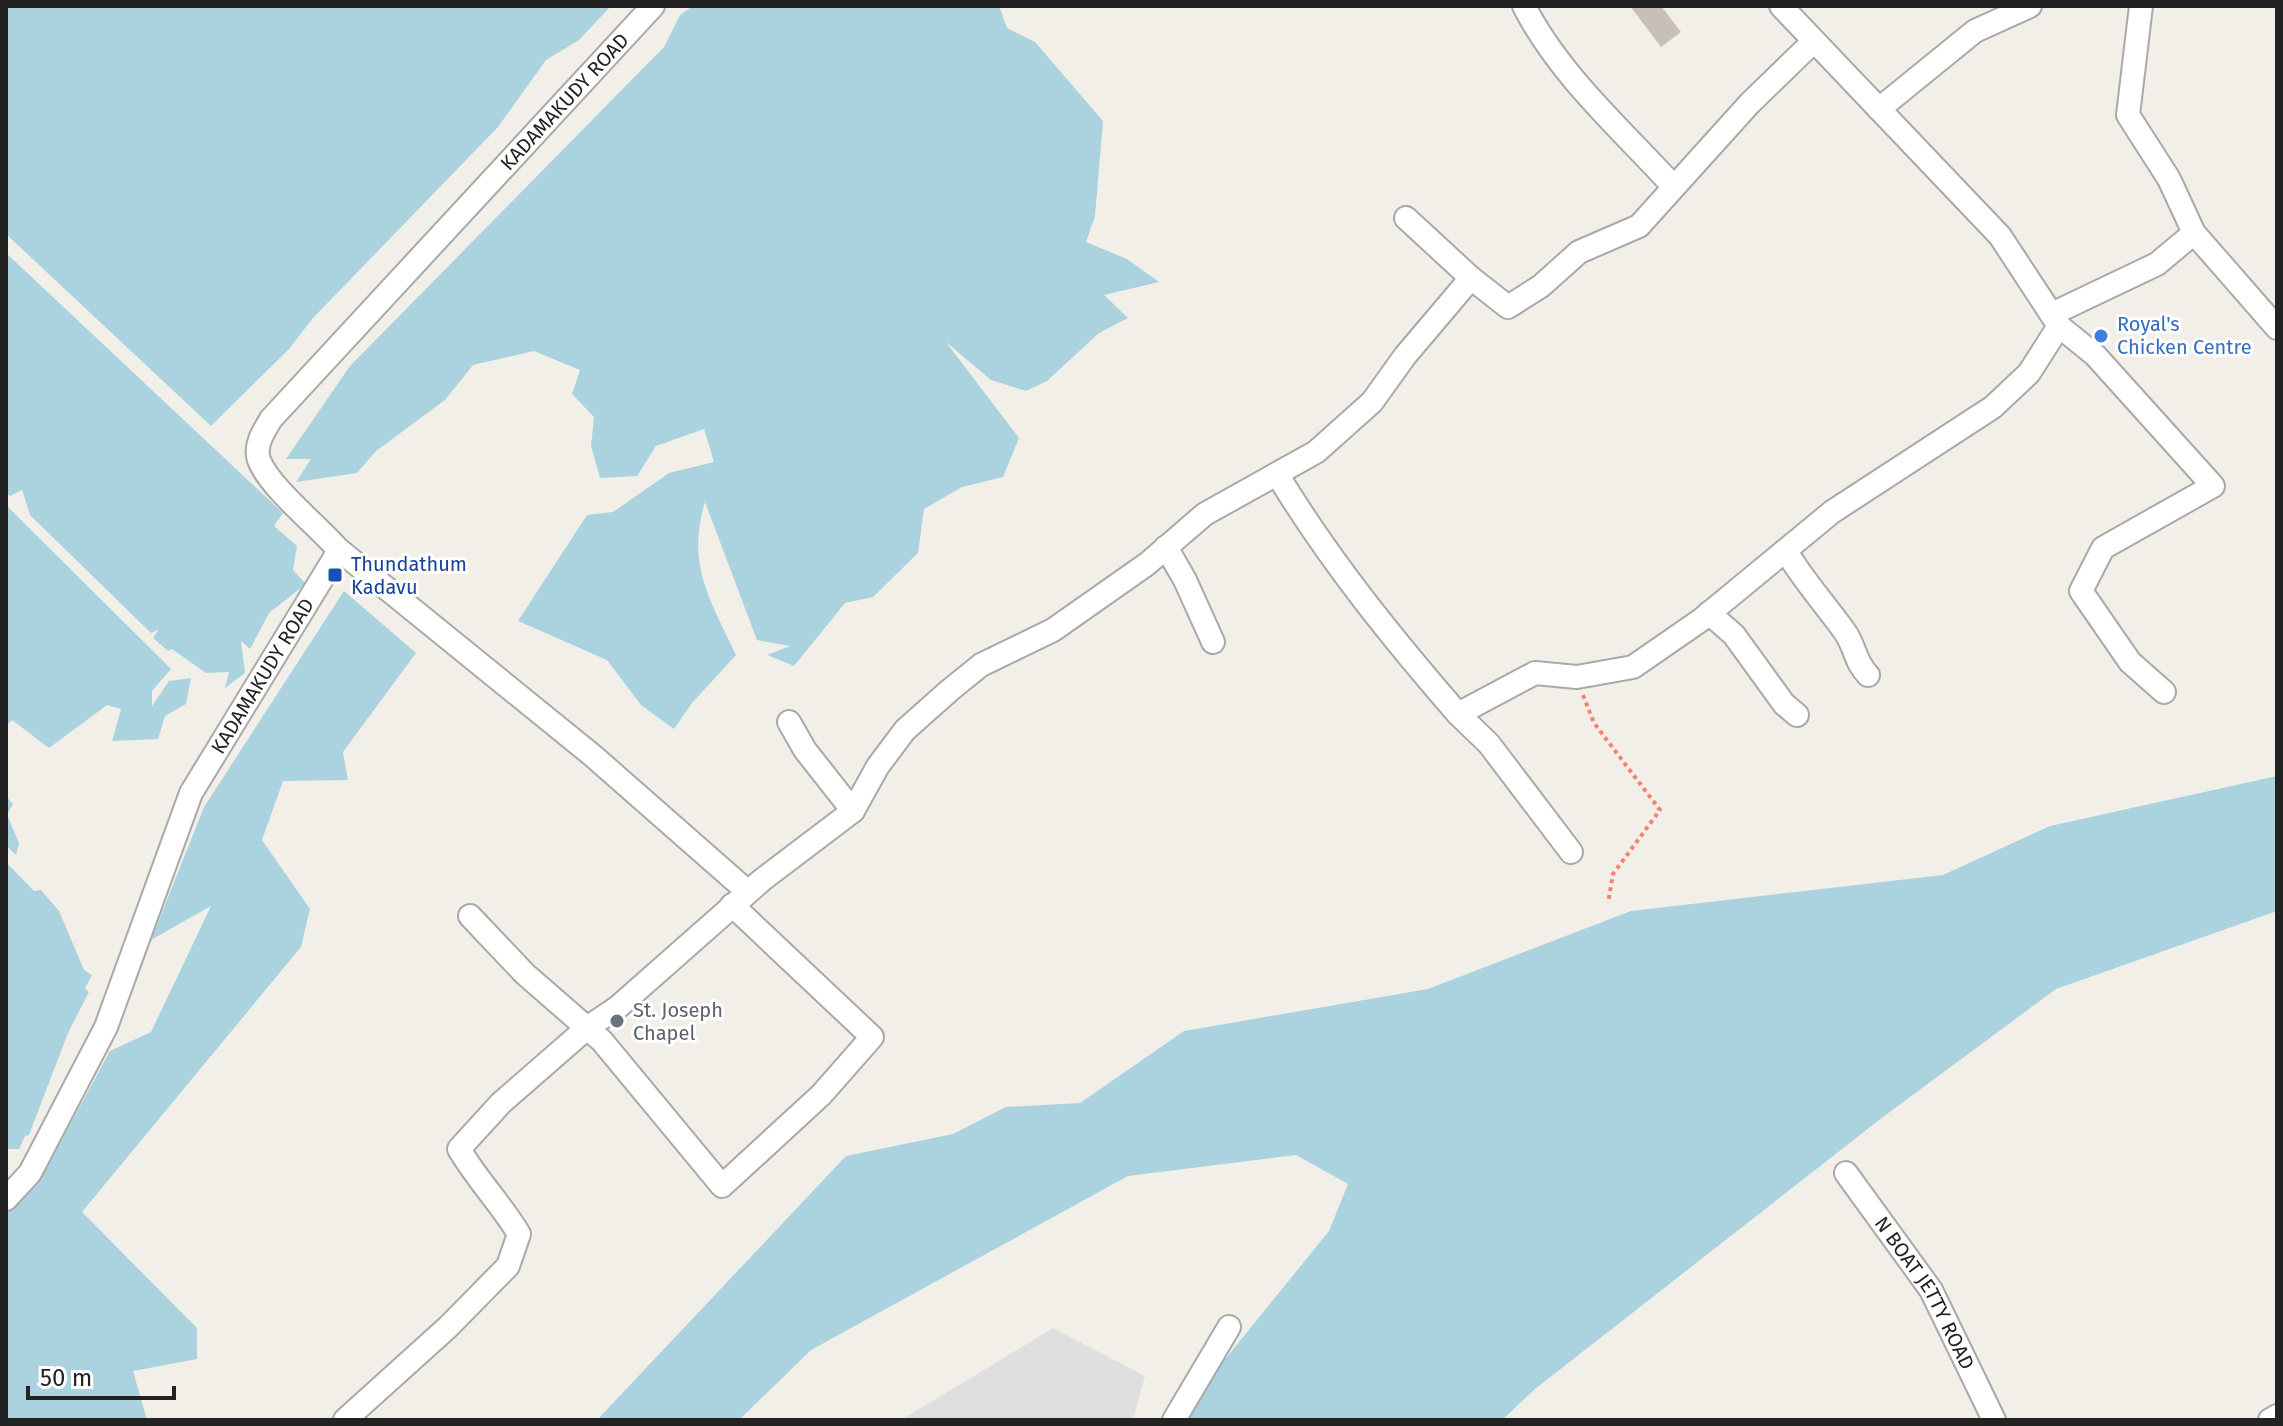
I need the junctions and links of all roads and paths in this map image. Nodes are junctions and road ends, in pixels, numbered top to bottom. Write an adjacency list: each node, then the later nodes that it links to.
1 (653, 6): 17 (street, KADAMAKUDY ROAD)
2 (1524, 6): 9 (street)
3 (1781, 6): 7 (street)
4 (2030, 6): 6 (street)
5 (2141, 6): 11 (street)
6 (1998, 12): 8 (street)
7 (1813, 42): 8 (street); 9 (street)
8 (1879, 109): 13 (street)
9 (1673, 186): 12 (street)
10 (1406, 218): 12 (street)
11 (2194, 233): 13 (street); 14 (street)
12 (1471, 278): 15 (street)
13 (2056, 320): 18 (street); 23 (street)
14 (2277, 328)
15 (1277, 474): 16 (street); 24 (street)
16 (1166, 547): 20 (street); 27 (street)
17 (338, 549): 29 (street); 34 (street, KADAMAKUDY ROAD)
18 (1786, 551): 19 (street); 21 (street)
19 (1709, 613): 22 (street); 25 (street)
20 (1213, 642)
21 (1868, 675)
22 (1577, 677): 24 (street); 30 (path)
23 (2164, 692)
24 (1458, 714): 28 (street)
25 (1797, 715)
26 (789, 722): 27 (street)
27 (853, 811): 29 (street)
28 (1571, 852)
29 (740, 898): 32 (street); 32 (street)
30 (1608, 903)
31 (470, 916): 32 (street)
32 (587, 1028): 37 (street)
33 (1846, 1173): 39 (street, N BOAT JETTY ROAD)
34 (6, 1199)
35 (1229, 1327): 38 (street)
36 (2277, 1416): 40 (street)
37 (345, 1420)
38 (1174, 1420)
39 (1994, 1420)
40 (2270, 1420)

